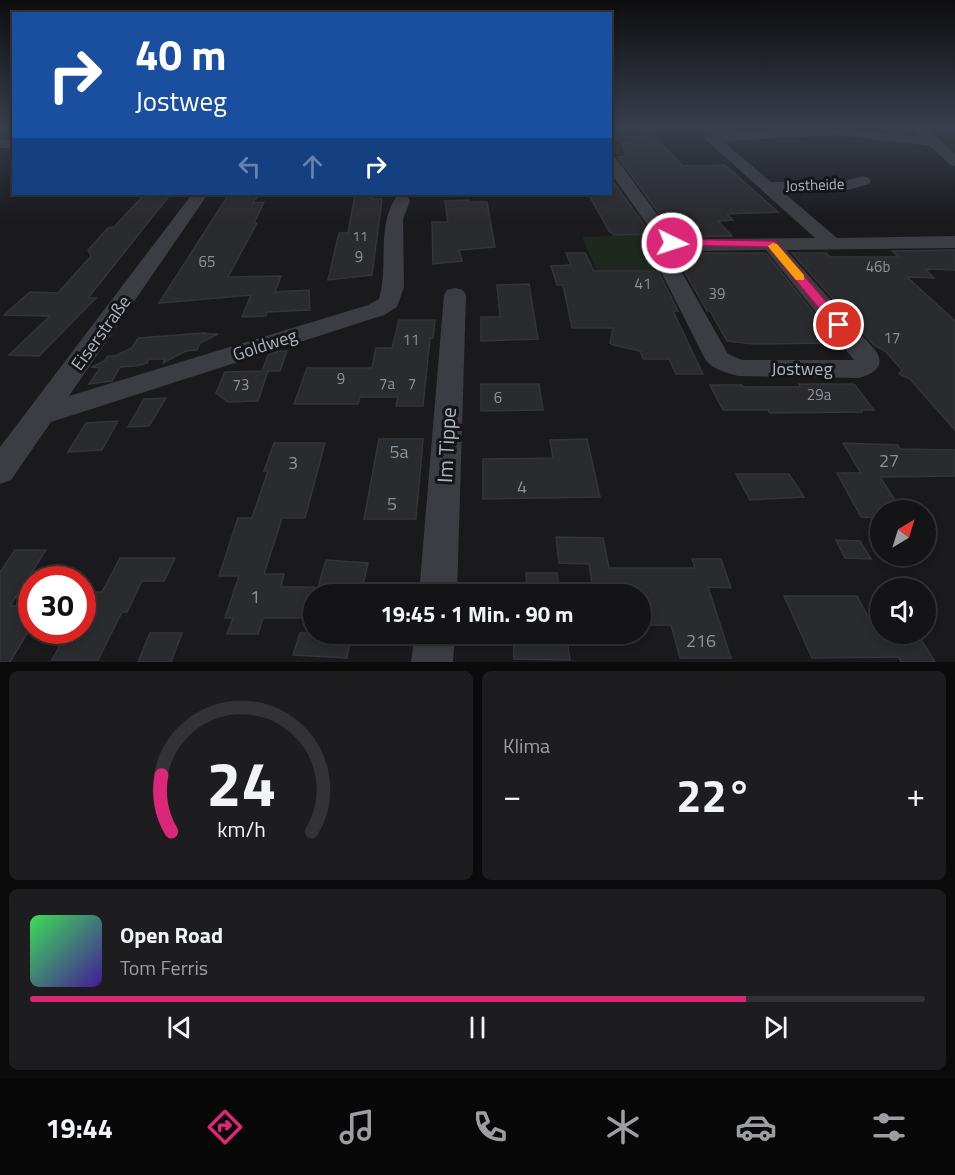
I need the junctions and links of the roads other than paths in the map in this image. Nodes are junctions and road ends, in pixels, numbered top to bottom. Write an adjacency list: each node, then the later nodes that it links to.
1 (735, 159): 4 (street, Jostheide)
2 (612, 163): 8 (street)
3 (863, 181): 4 (street, Jostheide)
4 (767, 187): 9 (street, Jostheide)
5 (199, 195): 12 (street, Eiserstraße)
6 (402, 201): 12 (street, Goldweg)
7 (955, 242): 9 (street)
8 (672, 243): 10 (street); 10 (street, Jostweg)
9 (832, 243): 10 (street)
10 (771, 244)
11 (455, 295): 14 (street, Im Tippe)
12 (41, 415): 13 (street, Eiserstraße)
13 (0, 471)
14 (439, 584)
15 (434, 644): 16 (street)
16 (432, 662)

